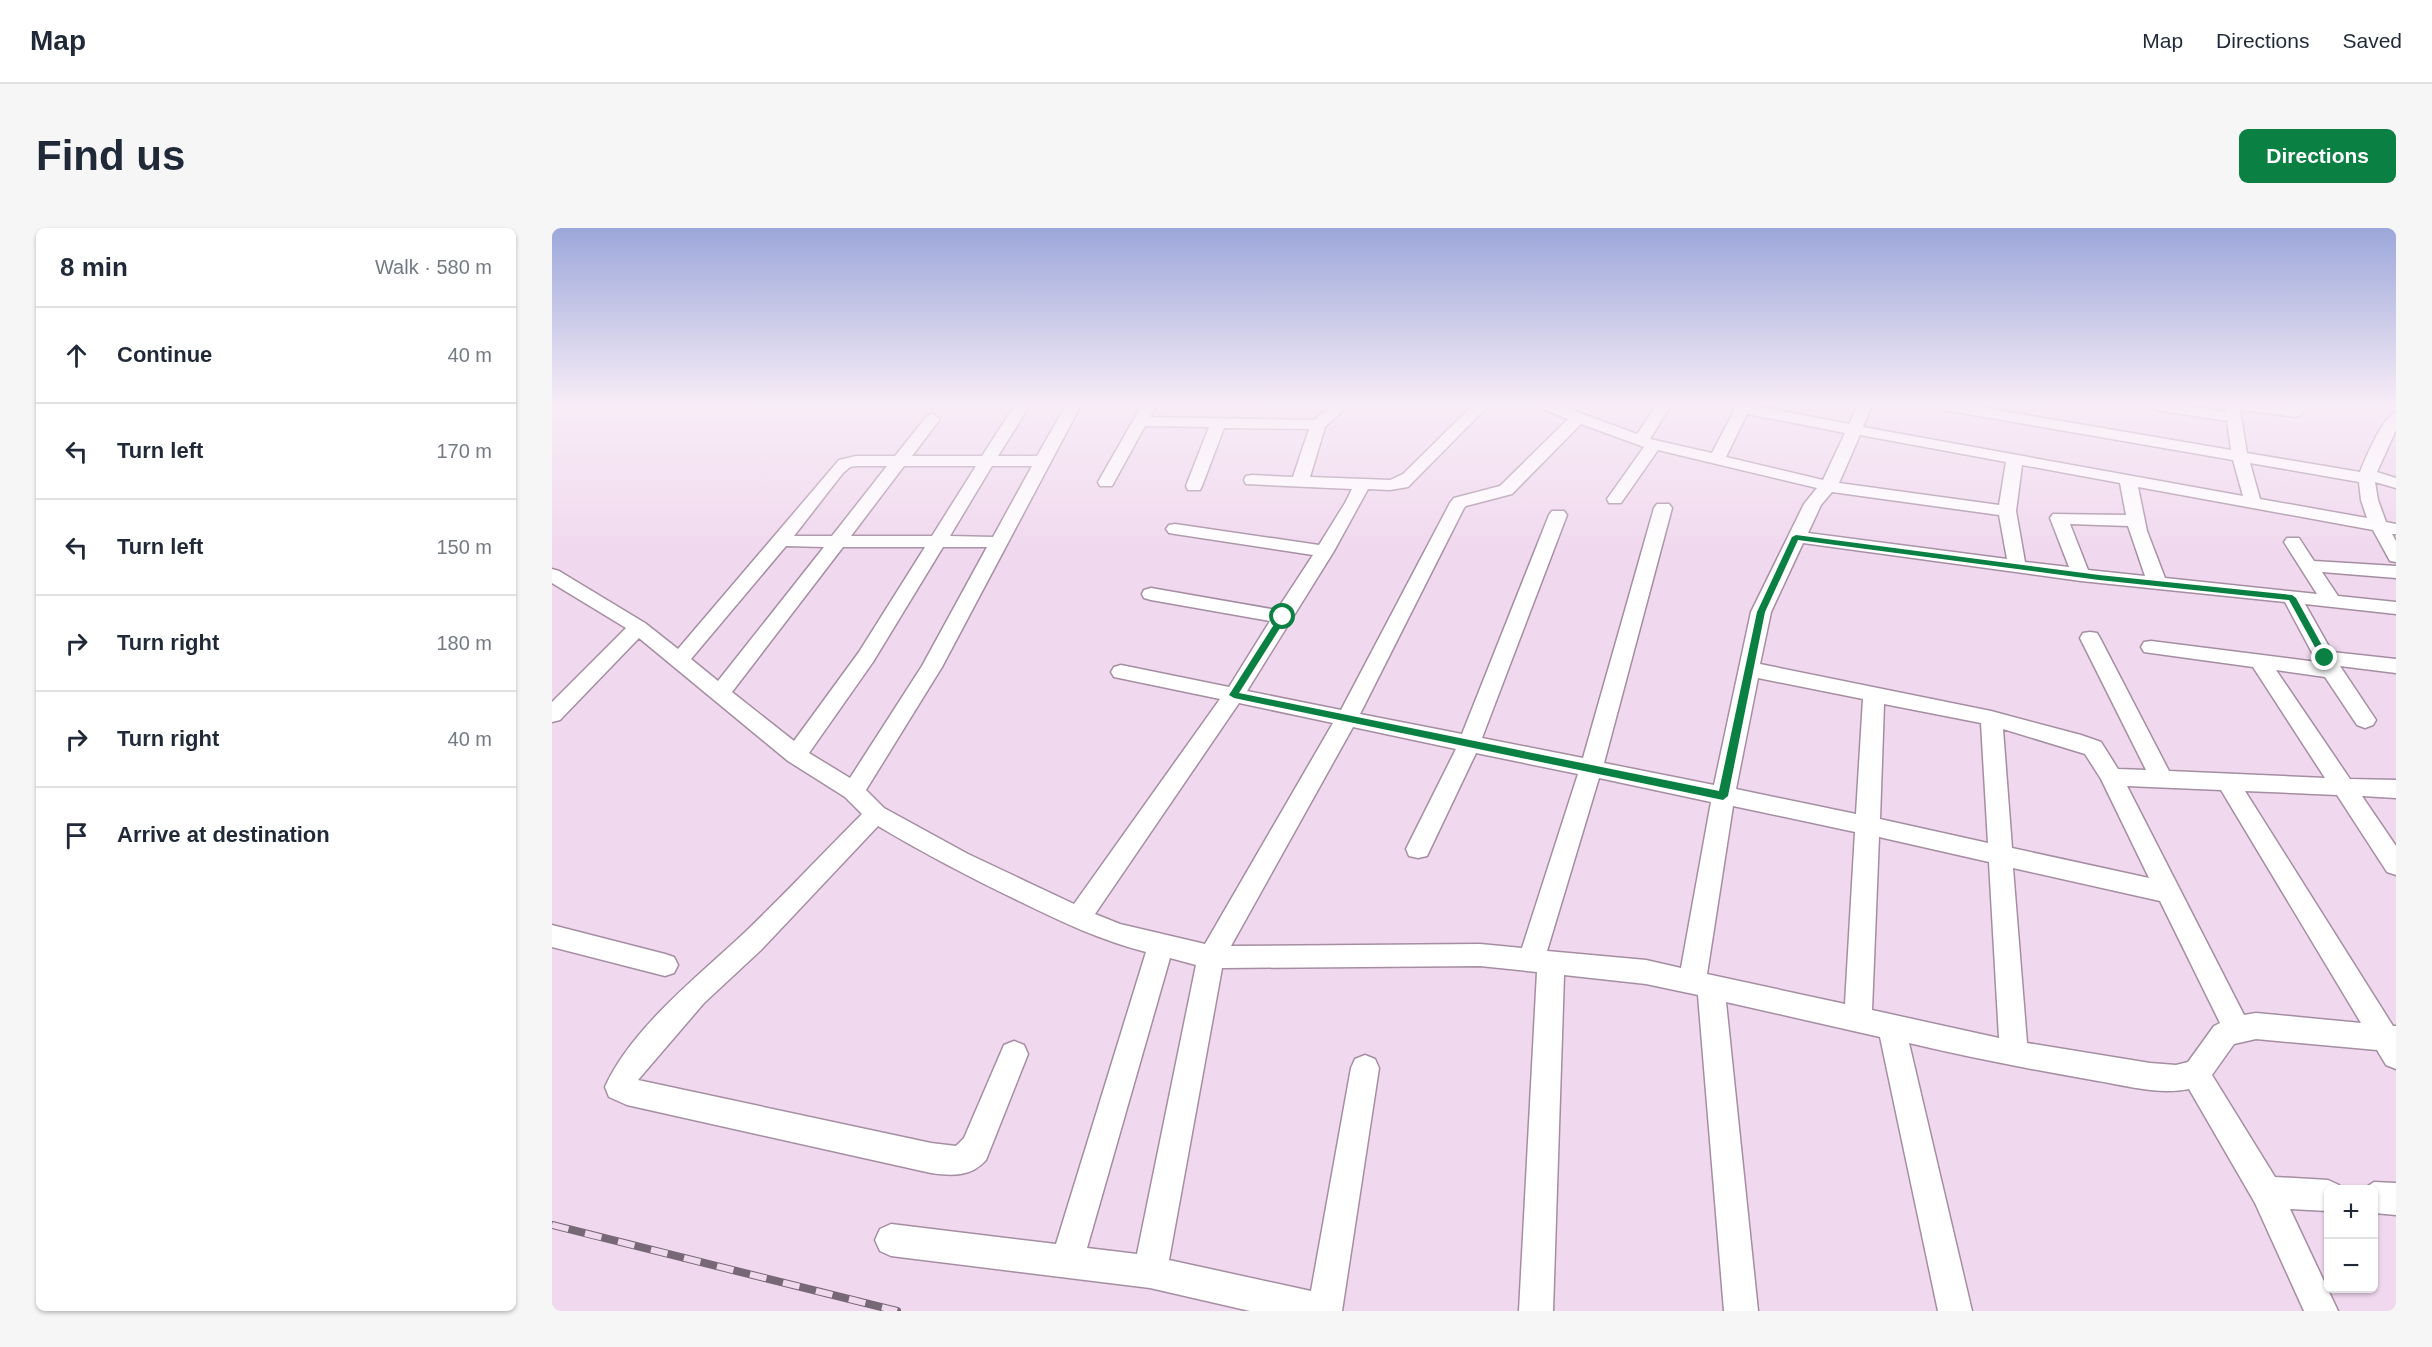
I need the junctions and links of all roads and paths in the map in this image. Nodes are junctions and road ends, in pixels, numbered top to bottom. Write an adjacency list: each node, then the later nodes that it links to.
1 (904, 456): 19 (street)
2 (990, 456): 18 (street)
3 (1047, 456): 20 (street)
4 (1121, 456): 24 (street)
5 (1206, 456): 28 (street)
6 (1308, 456): 25 (street)
7 (1431, 456): 27 (street)
8 (1541, 456): 71 (street)
9 (1641, 456): 30 (street)
10 (1702, 456): 16 (street)
11 (1719, 456): 16 (street)
12 (1841, 456): 29 (street)
13 (1996, 456): 17 (street)
14 (2240, 456): 21 (street); 31 (street)
15 (2376, 456): 21 (street)
16 (1717, 459): 29 (street)
17 (2015, 459): 23 (street); 33 (street)
18 (987, 460): 19 (street); 20 (street); 41 (street)
19 (900, 461): 39 (street); 40 (street)
20 (1044, 461): 42 (street)
21 (2368, 477): 26 (street); 36 (street)
22 (1252, 480): 25 (street)
23 (2128, 480): 31 (street); 35 (street)
24 (1106, 482)
25 (1300, 482): 27 (street)
26 (2396, 483)
27 (1362, 484): 44 (street)
28 (1194, 486)
29 (1827, 486): 33 (street); 38 (street)
30 (1615, 500)
31 (2253, 503): 36 (street)
32 (1663, 508): 75 (street)
33 (2007, 511): 46 (street)
34 (1558, 515): 73 (street)
35 (2136, 521): 50 (street); 51 (street)
36 (2388, 528): 45 (street)
37 (1175, 529): 44 (street)
38 (1796, 537): 46 (street); 64 (street)
39 (781, 541): 40 (street); 60 (street)
40 (840, 541): 41 (street); 66 (street)
41 (938, 542): 42 (street); 74 (street)
42 (997, 542): 81 (street)
43 (2293, 542): 47 (street)
44 (1324, 551): 56 (street)
45 (2396, 557)
46 (2017, 566): 50 (street)
47 (2308, 566): 48 (street); 54 (street)
48 (2396, 572)
49 (552, 574): 57 (street)
50 (2081, 575): 51 (street)
51 (2157, 583): 53 (street)
52 (1151, 594): 56 (street)
53 (2292, 598): 54 (street); 62 (street)
54 (2332, 602): 55 (street)
55 (2396, 608)
56 (1283, 617): 67 (street)
57 (638, 627): 60 (street); 69 (street)
58 (2090, 638): 77 (street)
59 (2151, 647): 61 (street)
60 (679, 660): 66 (street)
61 (2259, 661): 62 (street); 79 (street)
62 (2329, 664): 63 (street); 72 (street)
63 (2396, 666)
64 (1749, 669): 68 (street); 82 (street)
65 (1121, 672): 67 (street)
66 (721, 692): 74 (street)
67 (1234, 695): 71 (street); 89 (street)
68 (1874, 696): 70 (street); 84 (street)
69 (552, 715)
70 (1991, 718): 76 (street); 86 (street)
71 (1347, 719): 73 (street); 92 (street)
72 (2366, 720)
73 (1469, 744): 75 (street); 85 (street)
74 (796, 755): 81 (street)
75 (1591, 769): 82 (street); 93 (street)
76 (2110, 777): 77 (street); 88 (street)
77 (2162, 780): 78 (street)
78 (2228, 783): 79 (street); 99 (street)
79 (2343, 787): 80 (street); 87 (street)
80 (2396, 789)
81 (853, 791): 83 (street)
82 (1723, 796): 84 (street); 95 (street)
83 (876, 814): 89 (street); 100 (street)
84 (1867, 825): 86 (street); 96 (street)
85 (1418, 849)
86 (2000, 854): 88 (street); 101 (street)
87 (2396, 865)
88 (2169, 893): 98 (street)
89 (1077, 918): 91 (street)
90 (552, 936): 94 (street)
91 (1161, 945): 92 (street); 109 (street)
92 (1211, 957): 93 (street); 110 (street)
93 (1541, 961): 95 (street); 112 (street)
94 (665, 965)
95 (1702, 984): 96 (street); 113 (street)
96 (1858, 1017): 97 (street)
97 (1891, 1025): 101 (street); 114 (street)
98 (2237, 1029): 99 (street); 103 (street)
99 (2392, 1044)
100 (1014, 1054)
101 (2014, 1054): 103 (street)
102 (1365, 1068): 111 (street)
103 (2196, 1074): 104 (street)
104 (2266, 1192): 105 (street); 115 (street)
105 (2324, 1196)
106 (2378, 1198): 107 (street)
107 (2396, 1199)
108 (891, 1240): 109 (street)
109 (1067, 1261): 110 (street)
110 (1150, 1272): 111 (street)
111 (1324, 1311)
112 (1536, 1311)
113 (1741, 1311)
114 (1955, 1311)
115 (2321, 1311)

